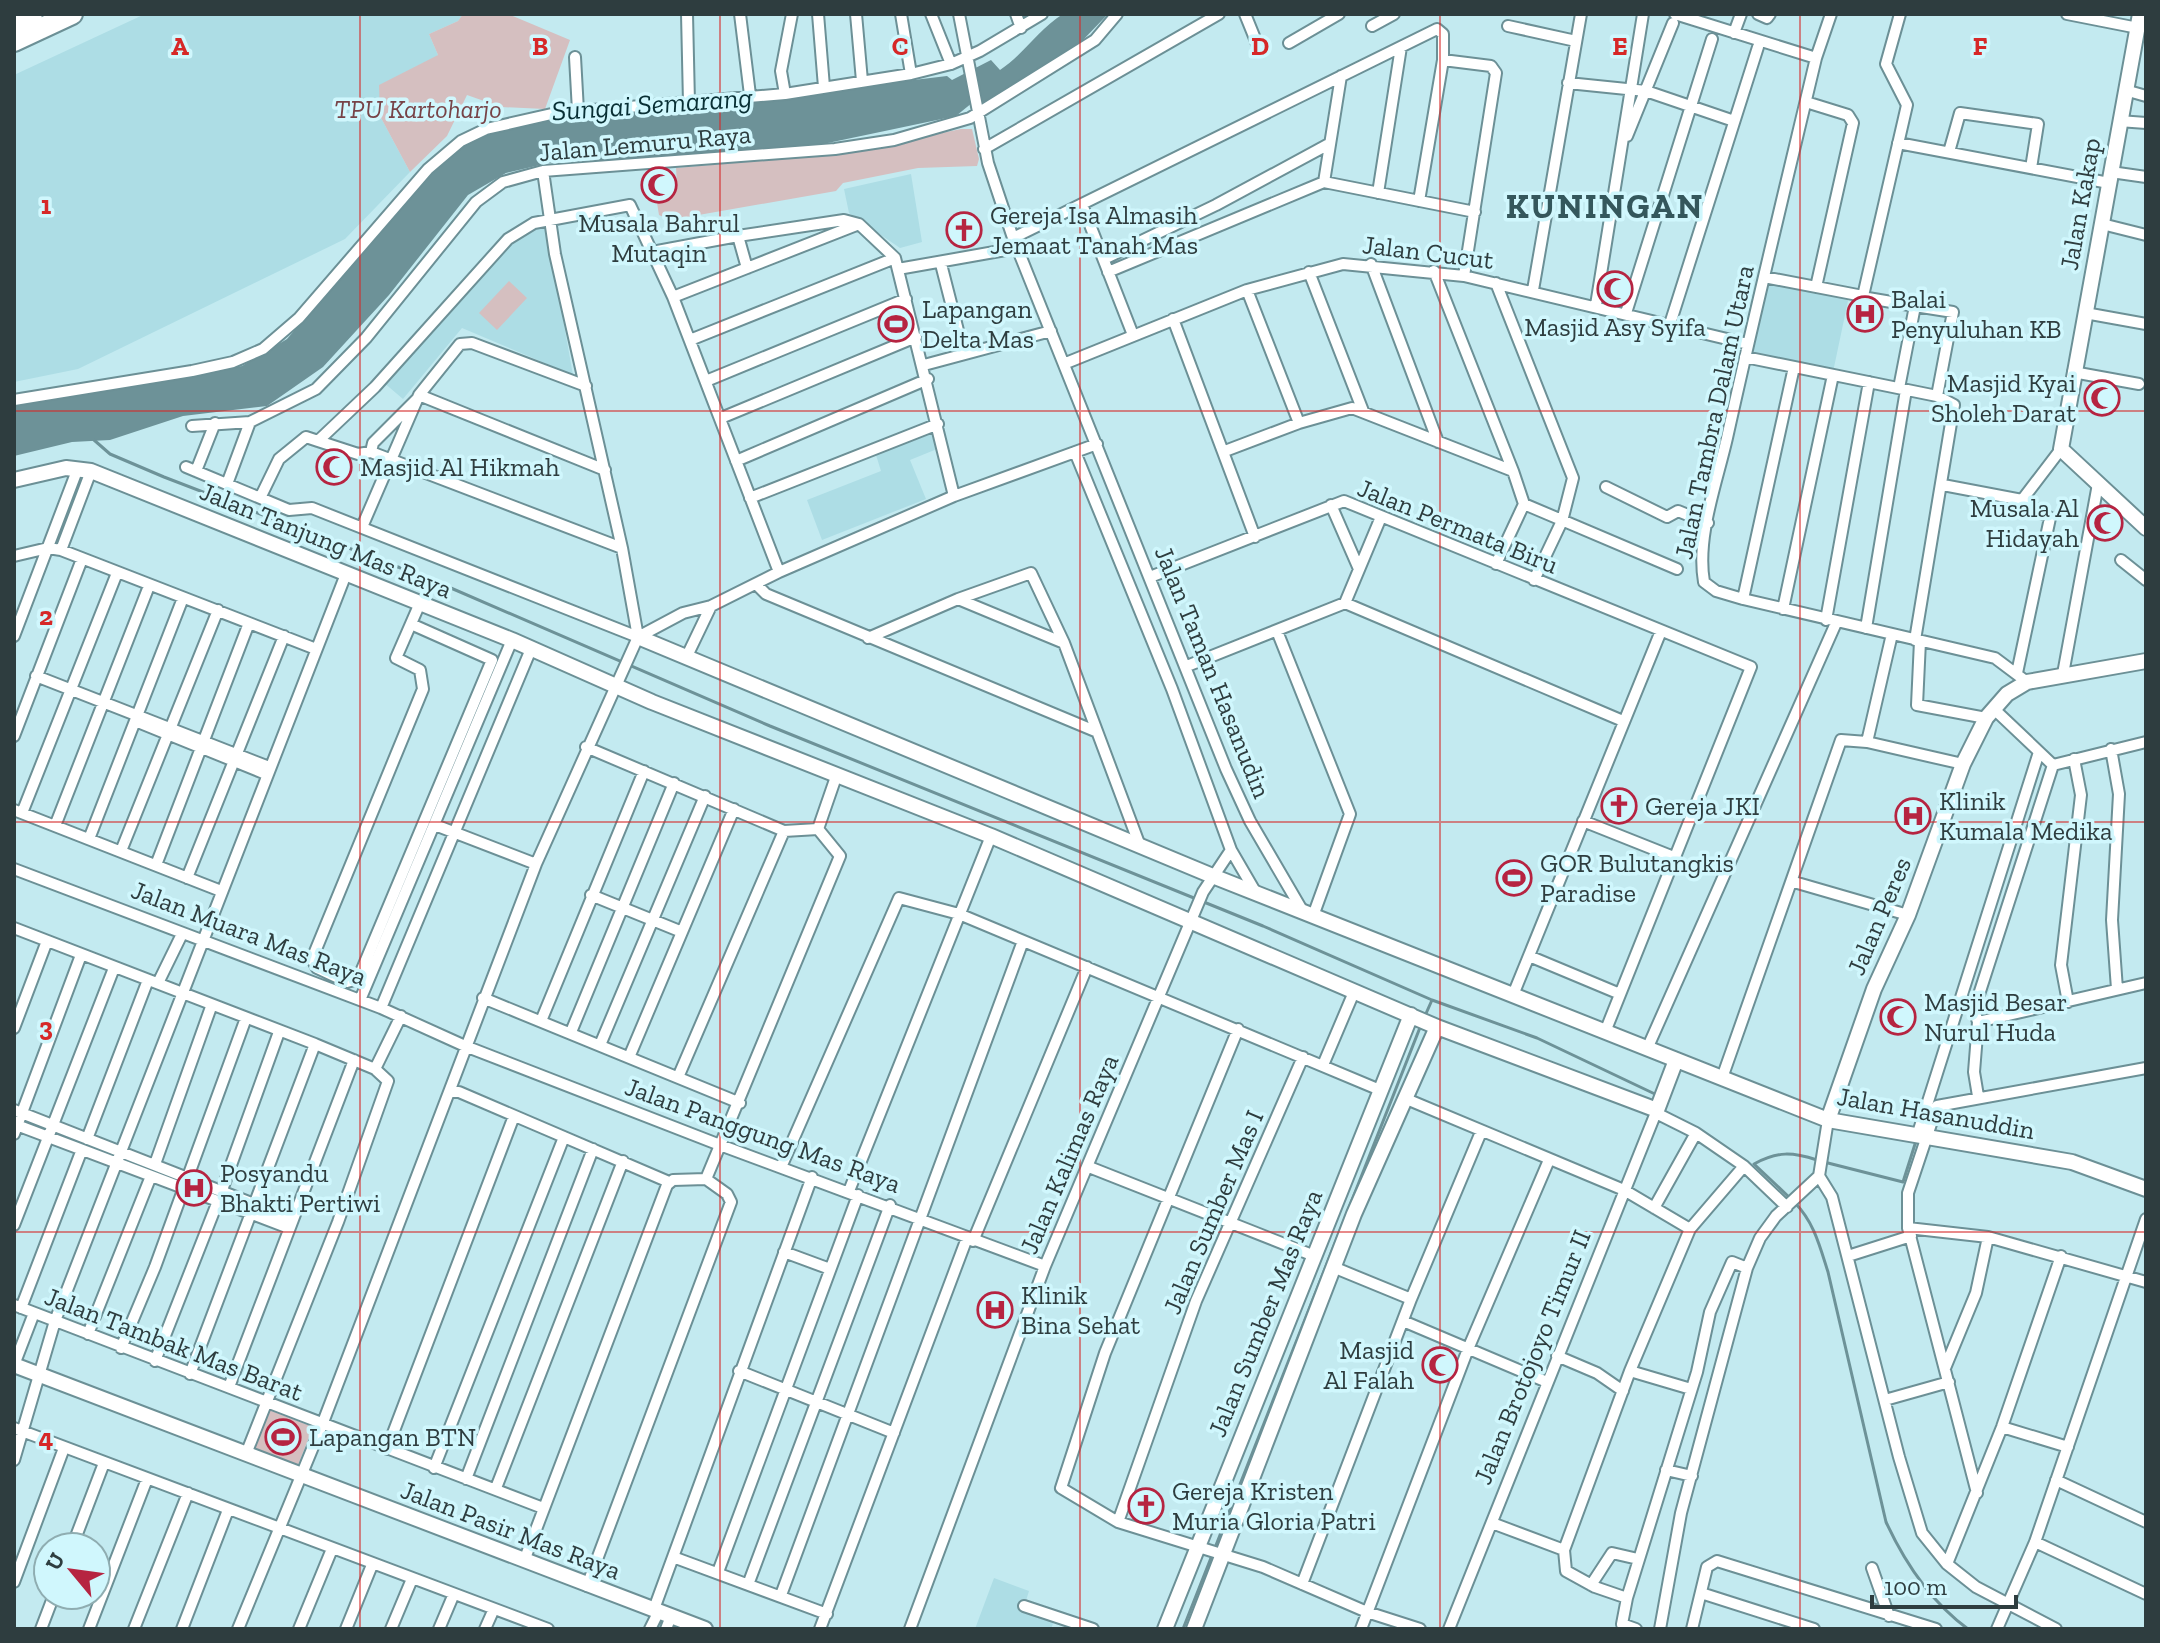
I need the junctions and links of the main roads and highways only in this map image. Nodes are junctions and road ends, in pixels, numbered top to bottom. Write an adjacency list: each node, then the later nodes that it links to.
1 (32, 14): 3 (highway)
2 (72, 14): 4 (highway)
3 (14, 23)
4 (14, 41)

